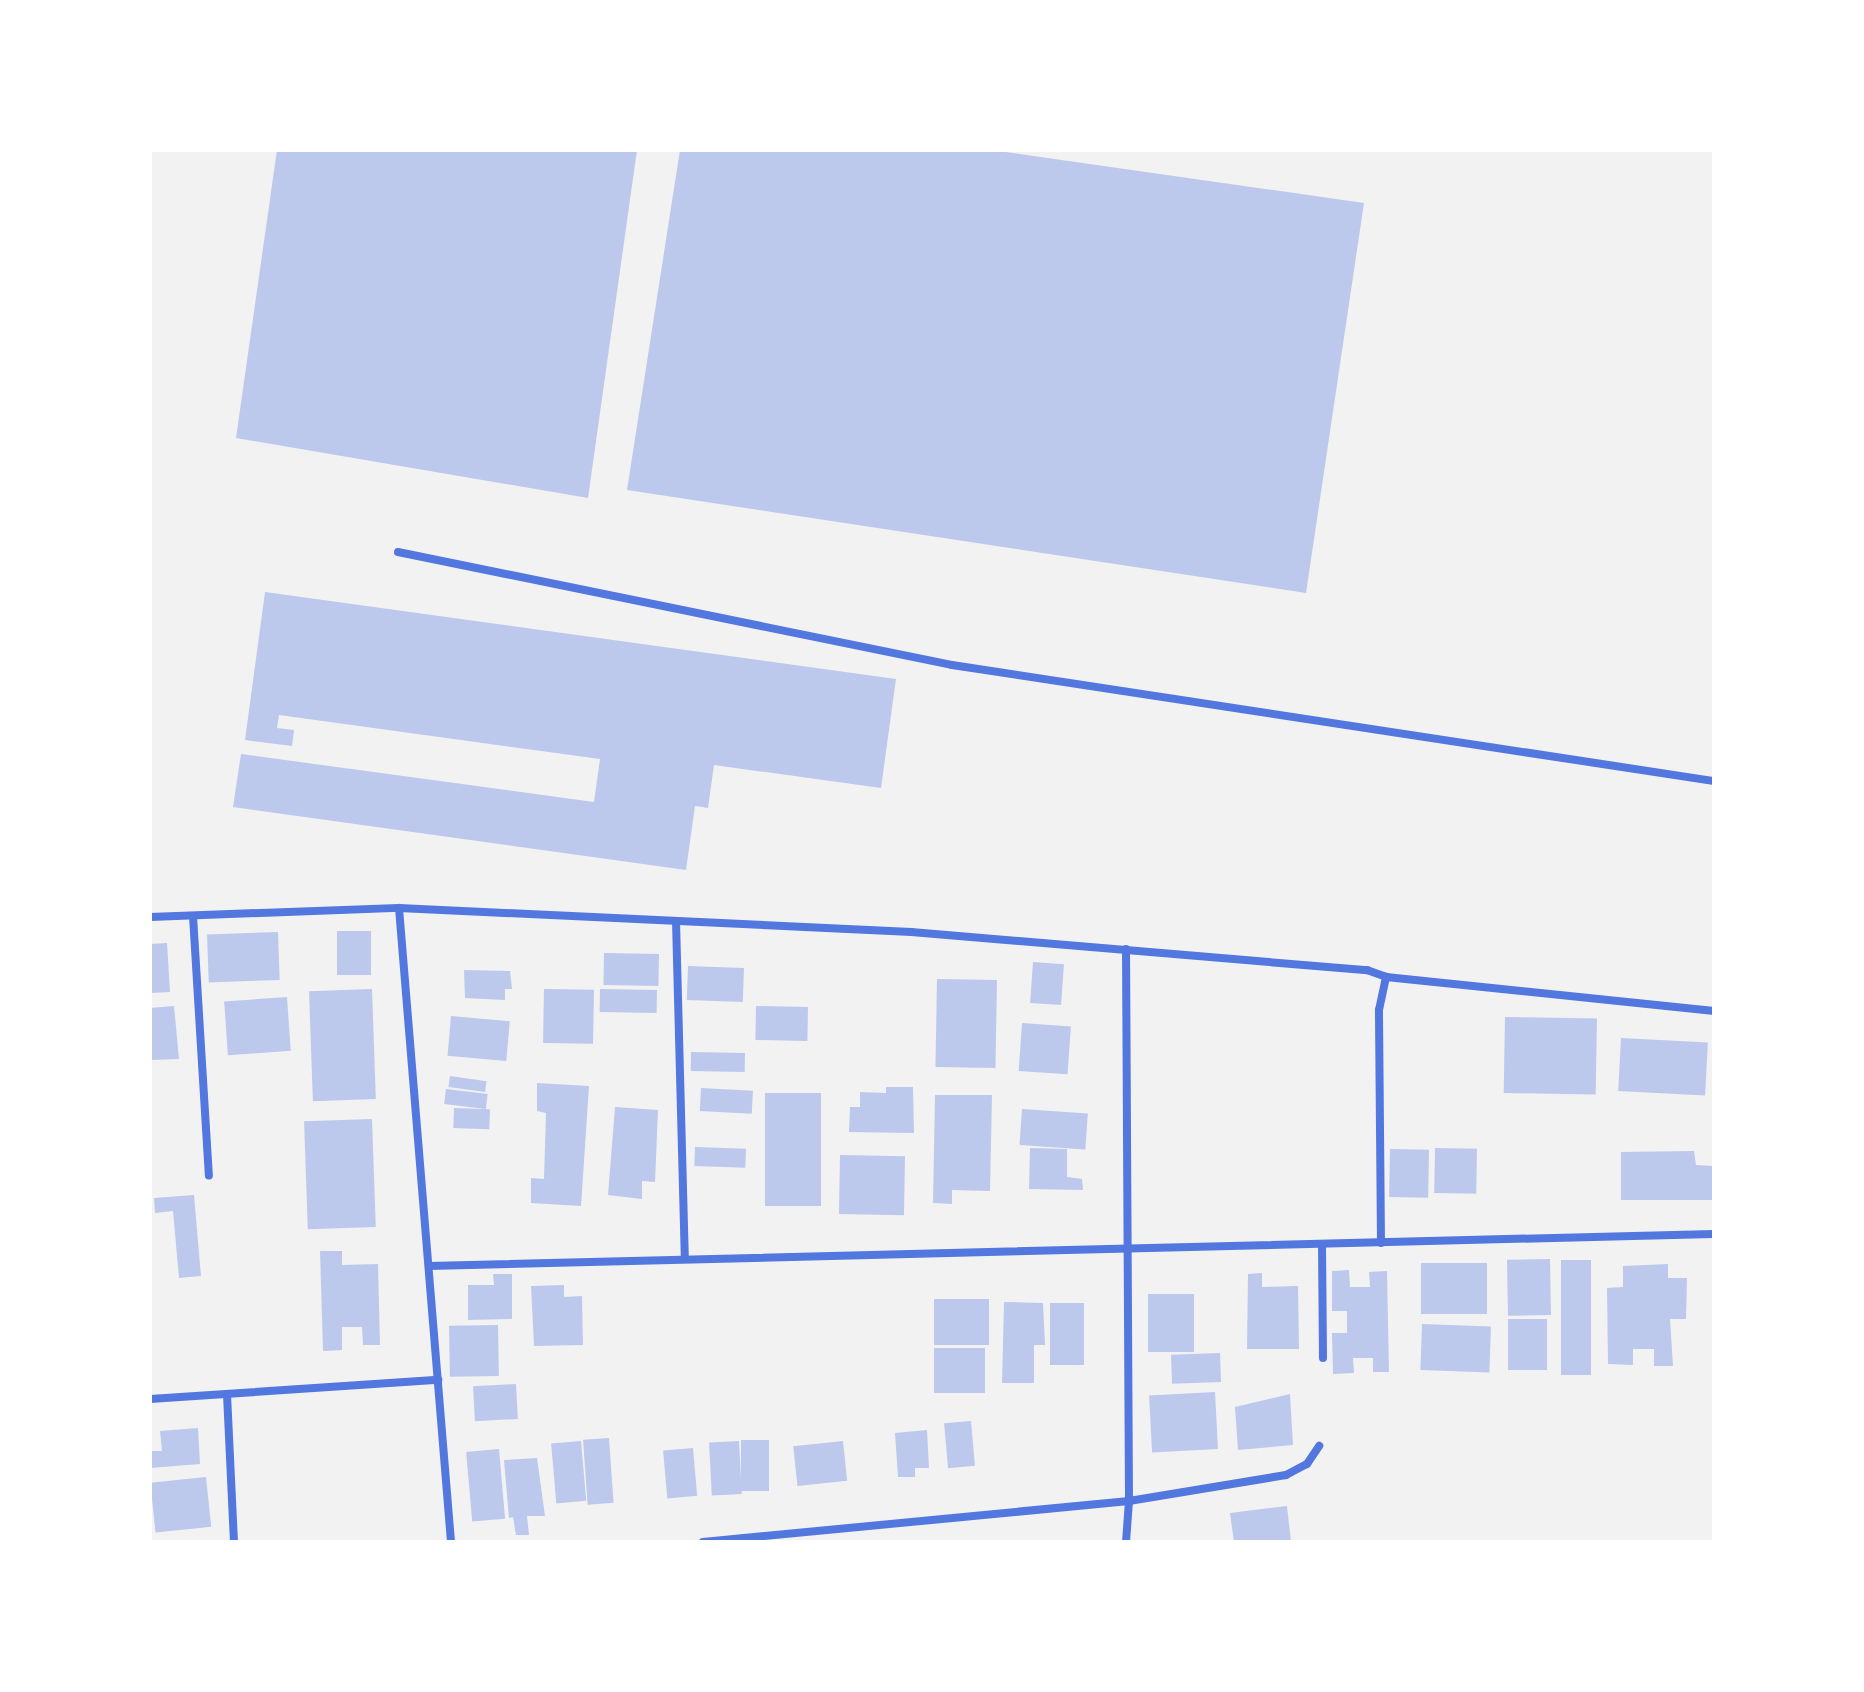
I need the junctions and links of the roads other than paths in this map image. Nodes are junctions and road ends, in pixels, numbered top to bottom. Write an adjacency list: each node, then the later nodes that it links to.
1 (398, 552): 2 (street)
2 (1714, 781)
3 (399, 908): 4 (street); 6 (street); 16 (street)
4 (193, 916): 5 (street); 10 (street)
5 (150, 917)
6 (676, 921): 7 (street); 15 (street)
7 (1126, 949): 8 (street); 14 (street)
8 (1386, 977): 9 (street); 12 (street)
9 (1714, 1011)
10 (209, 1176)
11 (1714, 1234): 12 (street)
12 (1381, 1243): 13 (street)
13 (1322, 1244): 14 (street); 17 (street)
14 (1126, 1249): 15 (street); 22 (street)
15 (685, 1259): 16 (street)
16 (429, 1266): 18 (street)
17 (1323, 1358)
18 (438, 1380): 19 (street); 24 (street)
19 (227, 1394): 20 (street); 23 (street)
20 (150, 1399)
21 (1319, 1446): 22 (street)
22 (1129, 1501): 25 (street); 26 (street)
23 (234, 1542)
24 (451, 1542)
25 (703, 1542)
26 (1126, 1542)

